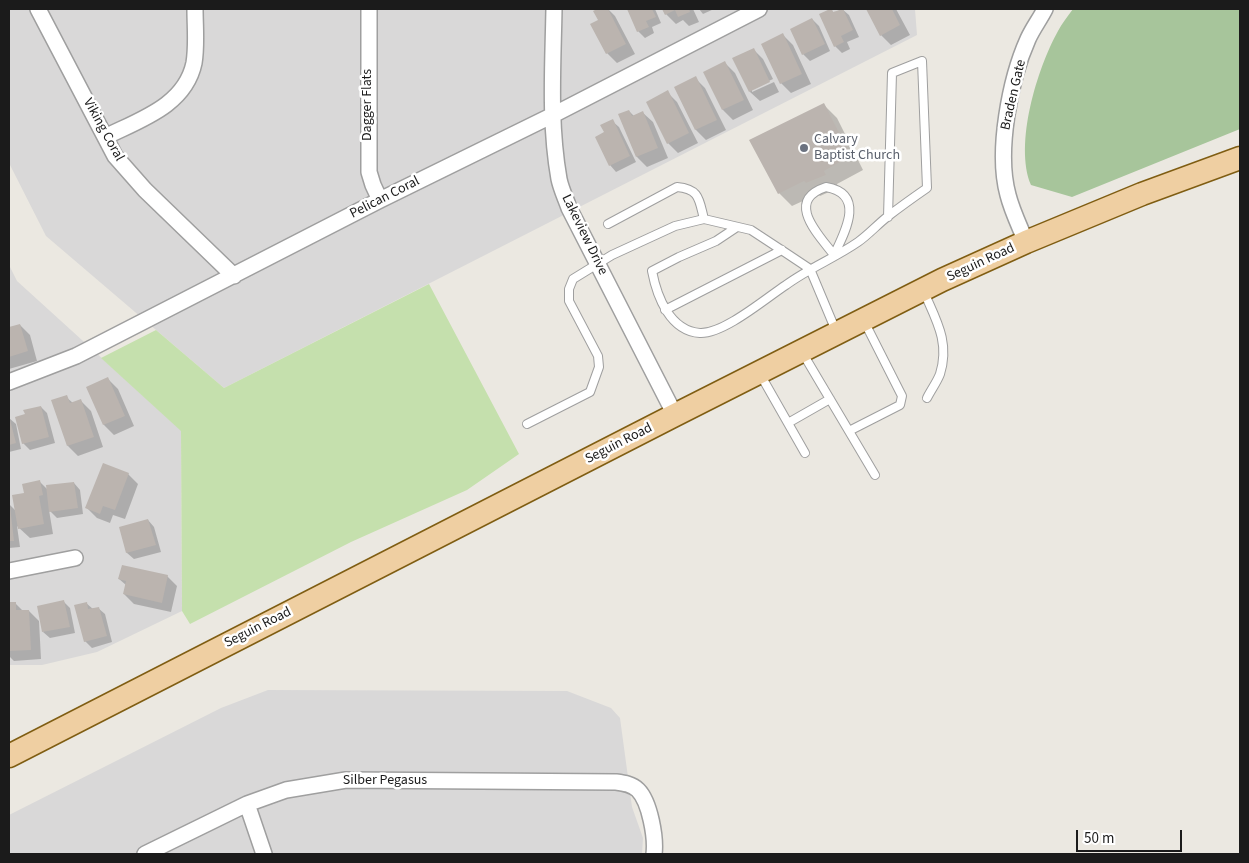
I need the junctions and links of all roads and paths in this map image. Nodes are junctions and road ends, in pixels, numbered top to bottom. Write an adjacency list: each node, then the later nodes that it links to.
1 (38, 9): 8 (street, Viking Coral)
2 (196, 9): 8 (street)
3 (369, 9): 10 (street, Dagger Flats)
4 (554, 9): 7 (street, Lakeview Drive)
5 (758, 9): 7 (street, Pelican Coral)
6 (1045, 9): 15 (street, Braden Gate)
7 (553, 115): 10 (street, Pelican Coral); 18 (street, Lakeview Drive)
8 (105, 137): 20 (street, Viking Coral)
9 (1240, 158): 15 (main road, Seguin Road)
10 (380, 200): 20 (street, Pelican Coral)
11 (888, 217): 11 (lane); 17 (lane)
12 (704, 219): 13 (lane); 14 (lane); 18 (lane)
13 (608, 224)
14 (737, 227): 16 (lane); 22 (lane)
15 (1026, 242): 21 (main road, Seguin Road)
16 (782, 250): 19 (lane); 22 (lane)
17 (834, 256): 17 (lane); 19 (lane)
18 (597, 264): 30 (street, Lakeview Drive); 32 (lane)
19 (810, 269): 22 (lane); 24 (lane)
20 (234, 276): 27 (street, Pelican Coral)
21 (923, 290): 23 (main road, Seguin Road); 28 (lane)
22 (665, 310)
23 (864, 320): 24 (main road, Seguin Road); 33 (lane)
24 (837, 333): 25 (main road, Seguin Road)
25 (802, 351): 26 (main road, Seguin Road); 29 (lane)
26 (759, 373): 30 (main road, Seguin Road); 31 (lane)
27 (9, 382)
28 (927, 398)
29 (830, 399): 31 (lane); 33 (lane)
30 (674, 415): 38 (main road, Seguin Road)
31 (788, 423): 34 (lane)
32 (527, 424)
33 (849, 431): 35 (lane)
34 (805, 453)
35 (875, 475)
36 (75, 558): 37 (street)
37 (9, 571)
38 (9, 756)
39 (247, 804): 40 (street, Silber Pegasus); 41 (street); 42 (street, Silber Pegasus)
40 (145, 854)
41 (264, 854)
42 (654, 854)

